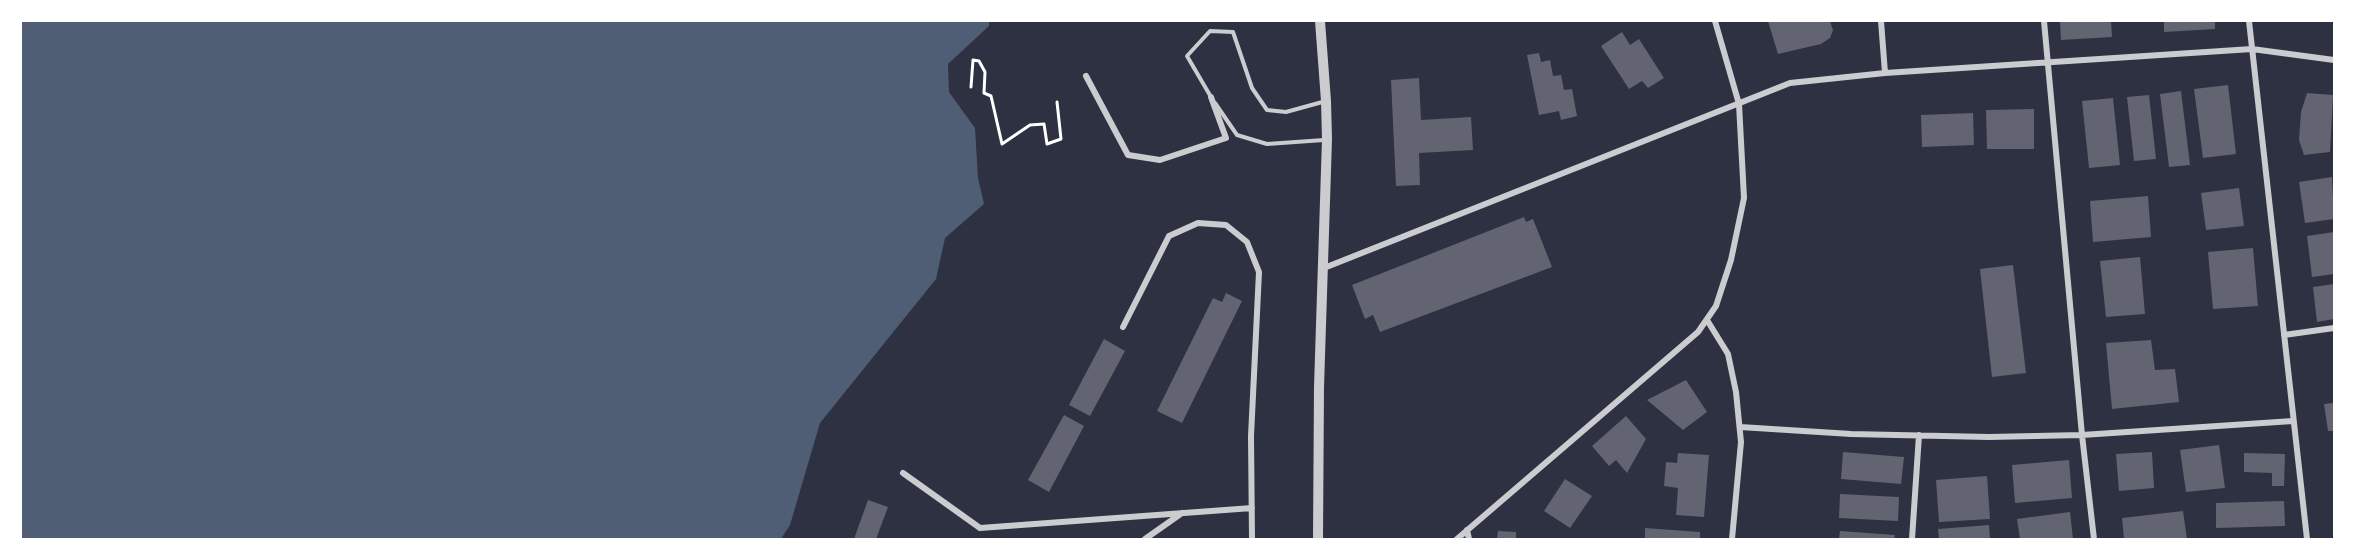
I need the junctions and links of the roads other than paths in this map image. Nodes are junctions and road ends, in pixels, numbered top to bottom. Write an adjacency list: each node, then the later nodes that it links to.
1 (1320, 21): 12 (street)
2 (1715, 21): 13 (street)
3 (1881, 21): 9 (street)
4 (2044, 21): 8 (street)
5 (2249, 21): 6 (street)
6 (2252, 49): 7 (street); 8 (street); 19 (street)
7 (2334, 60)
8 (2049, 62): 9 (street); 23 (street)
9 (1885, 73): 13 (street)
10 (1086, 76): 11 (street)
11 (1211, 97): 12 (lane); 14 (lane)
12 (1326, 101): 14 (street)
13 (1739, 104): 15 (street); 16 (street)
14 (1327, 139): 15 (street)
15 (1324, 268): 30 (street)
16 (1707, 320): 21 (street); 27 (street)
17 (1123, 327): 25 (street)
18 (2334, 328): 19 (street)
19 (2284, 335): 20 (street)
20 (2293, 421): 23 (street); 36 (street)
21 (1740, 427): 22 (street); 33 (street)
22 (1919, 435): 23 (street); 34 (street)
23 (2082, 435): 35 (street)
24 (903, 472): 26 (street)
25 (1252, 508): 26 (street); 29 (street)
26 (1183, 513): 28 (street)
27 (1467, 530): 31 (street); 32 (street)
28 (1145, 539)
29 (1252, 539)
30 (1318, 539)
31 (1457, 539)
32 (1469, 539)
33 (1732, 539)
34 (1912, 539)
35 (2094, 539)
36 (2307, 539)

